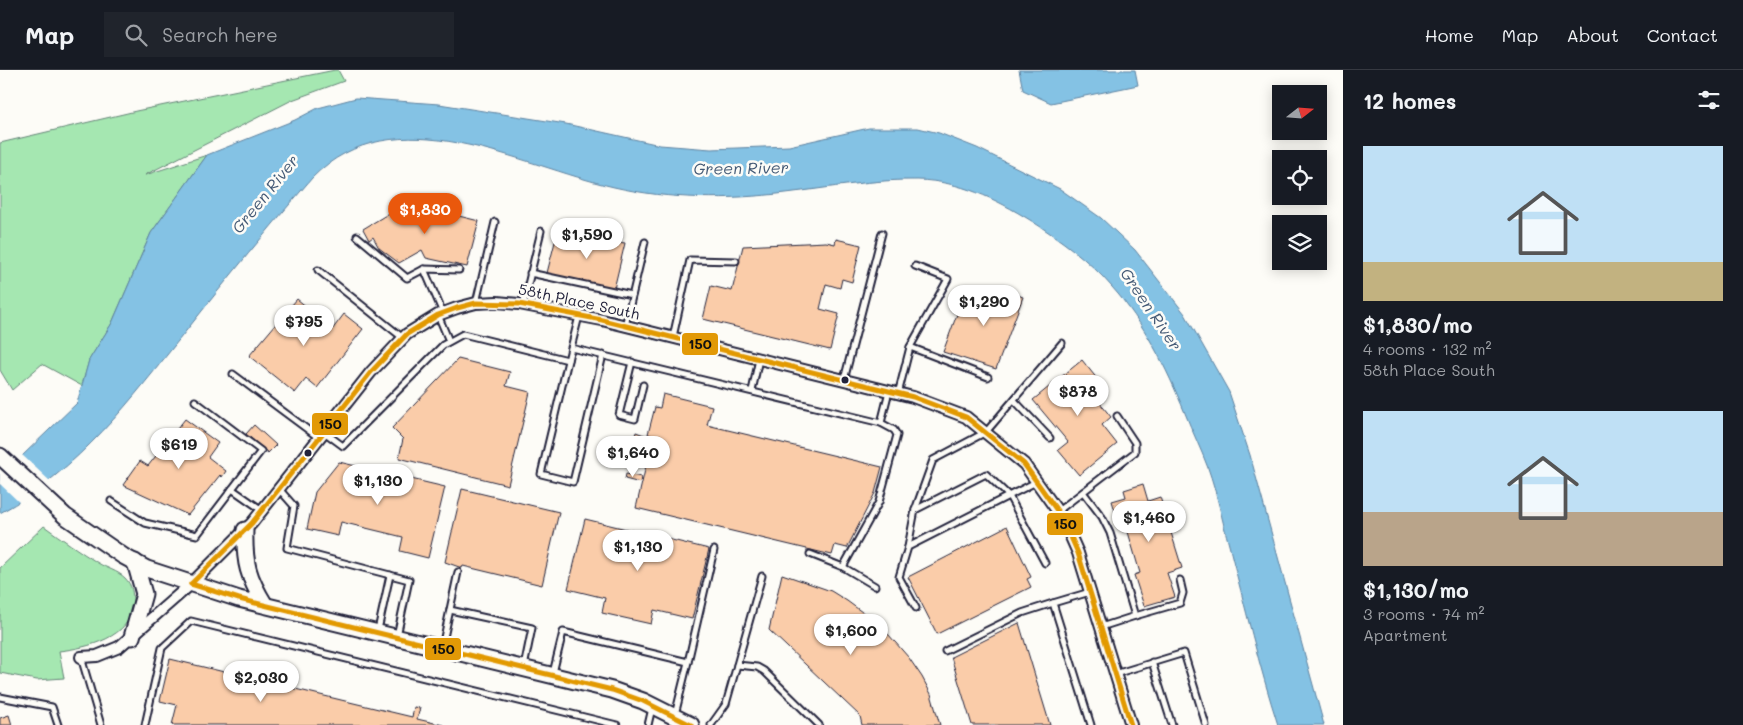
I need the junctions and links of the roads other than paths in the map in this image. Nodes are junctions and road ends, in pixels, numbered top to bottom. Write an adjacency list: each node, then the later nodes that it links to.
1 (495, 222): 13 (lane)
2 (541, 231): 11 (lane)
3 (882, 233): 30 (lane)
4 (357, 236): 8 (lane)
5 (645, 242): 12 (lane)
6 (736, 261): 19 (lane)
7 (916, 266): 22 (lane)
8 (424, 269): 10 (lane); 15 (lane)
9 (318, 270): 18 (lane)
10 (459, 270)
11 (530, 273): 12 (lane); 14 (lane)
12 (632, 296): 17 (lane)
13 (476, 303): 14 (street, 58th Place South); 15 (street, 58th Place South)
14 (523, 304): 16 (street, 58th Place South)
15 (440, 314): 18 (street, 58th Place South); 20 (lane)
16 (579, 316): 17 (street, 58th Place South); 23 (lane)
17 (625, 326): 19 (street, 58th Place South)
18 (403, 338): 39 (street, 58th Place South)
19 (672, 338): 25 (street, 58th Place South)
20 (449, 341): 26 (lane); 39 (lane)
21 (1062, 344): 34 (lane)
22 (910, 347): 29 (lane); 33 (lane)
23 (571, 348): 24 (lane); 26 (lane)
24 (603, 355): 26 (lane); 27 (lane)
25 (759, 359): 30 (street, 58th Place South); 32 (lane)
26 (568, 360)
27 (632, 362): 31 (lane); 32 (lane)
28 (233, 374): 39 (lane)
29 (988, 377)
30 (844, 380): 33 (street, 58th Place South)
31 (643, 385)
32 (752, 391): 37 (lane)
33 (893, 392): 37 (lane); 38 (street, 58th Place South)
34 (1014, 400): 38 (lane); 40 (lane)
35 (195, 401): 43 (lane)
36 (1117, 416): 45 (lane)
37 (881, 423): 57 (lane)
38 (986, 432): 42 (street, 58th Place South); 49 (lane)
39 (322, 435): 44 (street, 58th Place South)
40 (1050, 438)
41 (0, 456): 55 (main road)
42 (1037, 482): 46 (lane); 50 (street, 58th Place South)
43 (232, 489): 47 (lane); 48 (lane)
44 (279, 489): 48 (street, 58th Place South); 59 (lane)
45 (1082, 492): 50 (lane); 69 (lane)
46 (1009, 496): 49 (lane); 52 (lane); 56 (lane)
47 (111, 501)
48 (262, 510): 51 (street, 58th Place South)
49 (916, 510): 52 (lane)
50 (1058, 511): 64 (street, 58th Place South)
51 (245, 530): 62 (street, 58th Place South); 66 (main road)
52 (908, 547): 67 (lane)
53 (714, 550): 77 (lane)
54 (810, 554): 57 (lane)
55 (135, 562): 62 (main road); 73 (main road)
56 (1045, 563)
57 (844, 568): 63 (lane)
58 (458, 572): 68 (lane)
59 (390, 575): 71 (lane); 72 (lane)
60 (762, 576): 79 (lane)
61 (1180, 580): 69 (lane)
62 (191, 584): 66 (main road); 73 (street, 58th Place South)
63 (875, 586)
64 (1090, 592): 65 (lane); 70 (street, 58th Place South)
65 (1053, 603): 75 (lane); 94 (lane)
66 (264, 605): 71 (main road)
67 (916, 608)
68 (450, 610): 74 (lane); 80 (lane)
69 (1135, 616): 70 (lane)
70 (1101, 627): 82 (street, 58th Place South)
71 (378, 632): 72 (main road)
72 (397, 636): 74 (main road)
73 (132, 637): 76 (street, 58th Place South)
74 (442, 647): 80 (main road)
75 (945, 651)
76 (80, 657): 87 (lane)
77 (688, 662): 81 (lane); 85 (lane)
78 (1152, 662): 82 (lane); 96 (lane); 97 (lane)
79 (737, 665): 92 (lane); 93 (lane)
80 (524, 667): 81 (main road)
81 (553, 674): 84 (main road)
82 (1115, 674): 95 (street, 58th Place South)
83 (0, 697): 86 (lane)
84 (652, 705): 85 (main road); 90 (lane)
85 (675, 716): 91 (main road)
86 (58, 725)
87 (101, 725)
88 (145, 725): 89 (lane)
89 (617, 725)
90 (648, 725)
91 (691, 725)
92 (711, 725)
93 (818, 725)
94 (1091, 725)
95 (1131, 725)
96 (1172, 725)
97 (1206, 725)

